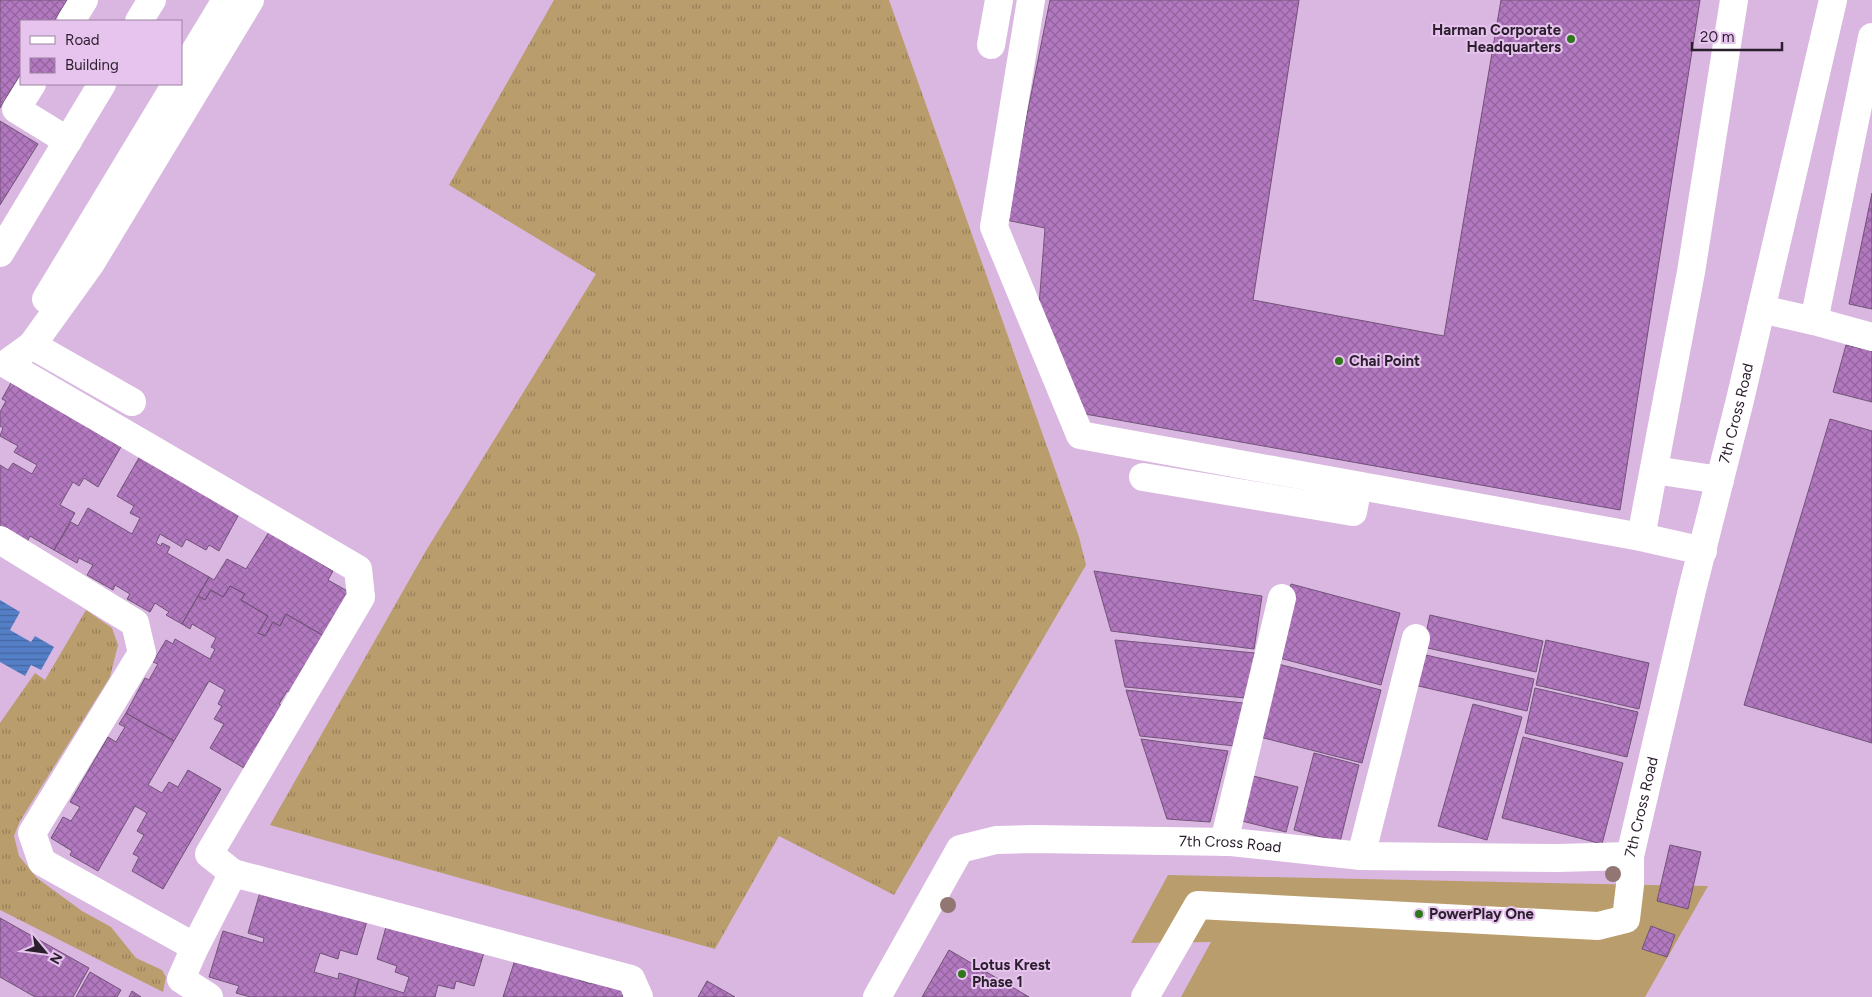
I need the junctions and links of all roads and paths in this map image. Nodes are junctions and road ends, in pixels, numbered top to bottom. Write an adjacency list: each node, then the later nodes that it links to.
1 (84, 0): 9 (street)
2 (152, 0): 10 (street)
3 (226, 0): 13 (street)
4 (250, 0): 22 (street)
5 (999, 0): 12 (street)
6 (1031, 0): 28 (street)
7 (1734, 0): 25 (street)
8 (1833, 0): 19 (street, 7th Cross Road)
9 (71, 20)
10 (140, 20)
11 (1872, 37): 20 (street)
12 (991, 45)
13 (182, 72)
14 (31, 85): 17 (street)
15 (101, 85): 17 (street)
16 (175, 85): 23 (street)
17 (68, 141): 18 (street)
18 (0, 254)
19 (1761, 309): 20 (street); 27 (street, 7th Cross Road)
20 (1814, 321): 21 (street)
21 (1872, 336)
22 (32, 345): 23 (street); 24 (street)
23 (3, 370): 37 (street)
24 (132, 402)
25 (1654, 470): 27 (street); 29 (street)
26 (1142, 477): 28 (street)
27 (1720, 480): 31 (street, 7th Cross Road)
28 (1358, 486): 29 (street)
29 (1641, 537): 31 (street)
30 (0, 540): 38 (street)
31 (1703, 551): 36 (street, 7th Cross Road)
32 (1282, 598): 34 (street)
33 (1416, 638): 35 (street)
34 (1224, 842): 35 (street, 7th Cross Road); 41 (street, 7th Cross Road)
35 (1361, 856): 36 (street, 7th Cross Road)
36 (1630, 856): 42 (street)
37 (232, 874): 38 (street); 40 (street)
38 (195, 947): 39 (street)
39 (209, 997)
40 (639, 997)
41 (877, 997)
42 (1145, 997)

